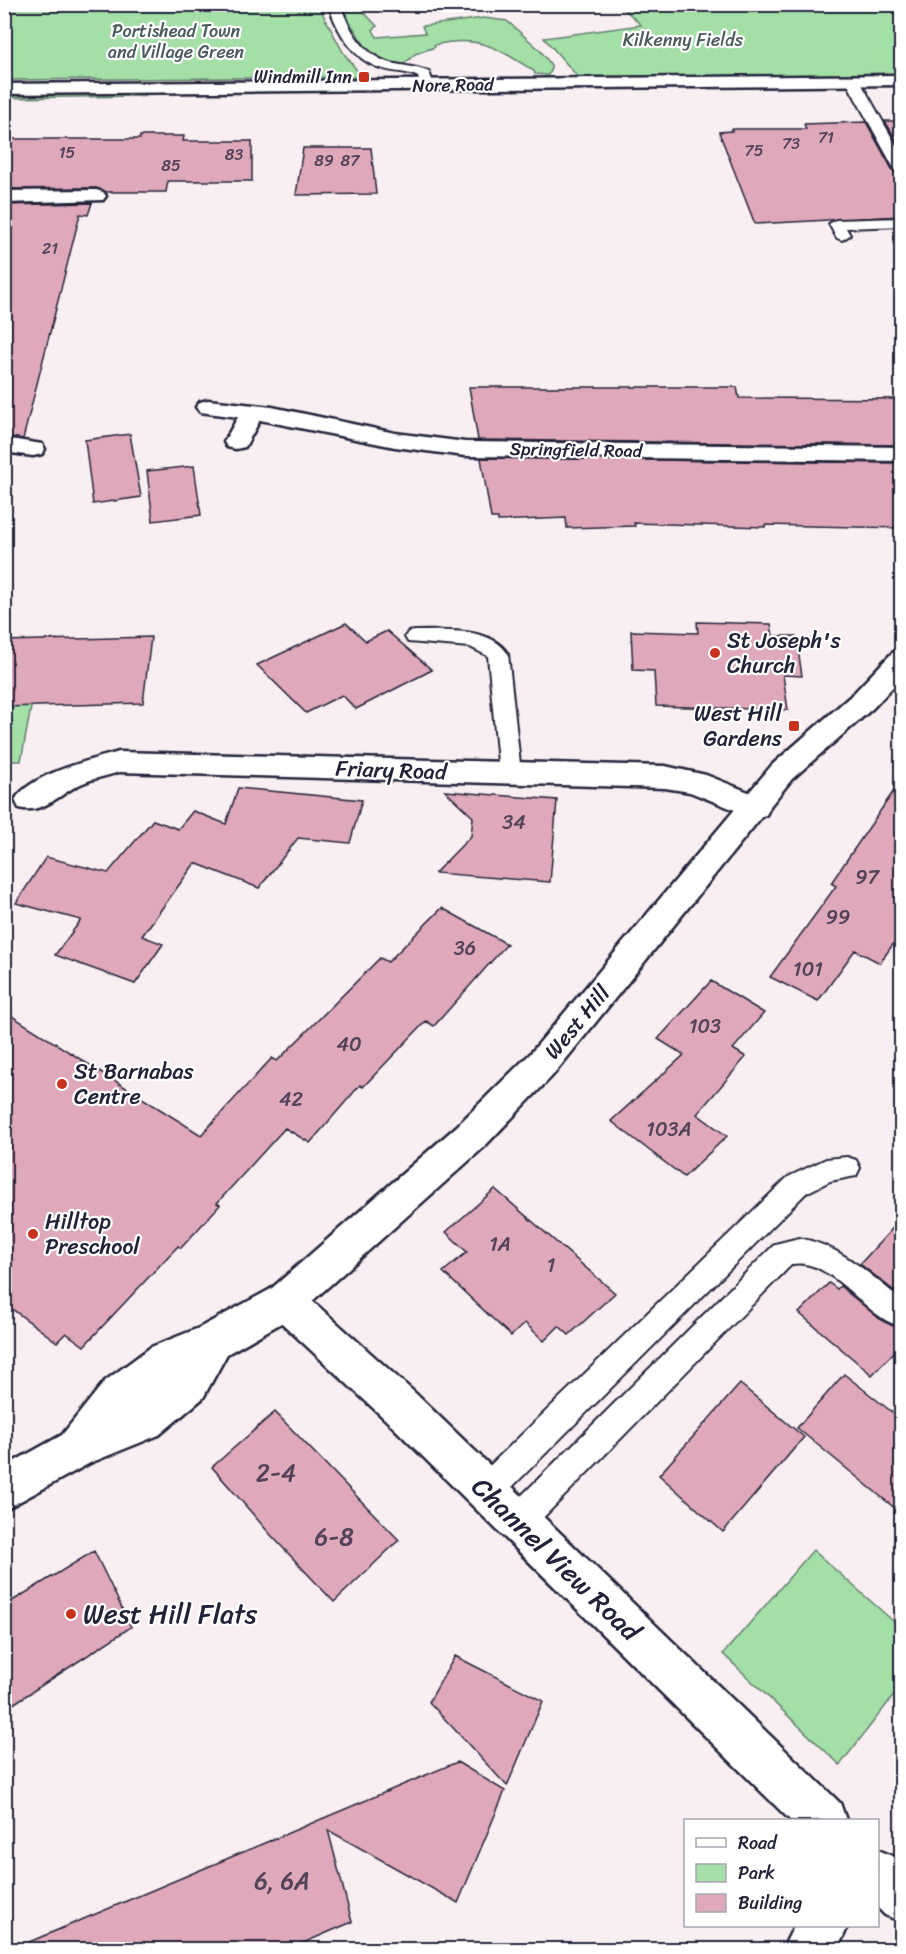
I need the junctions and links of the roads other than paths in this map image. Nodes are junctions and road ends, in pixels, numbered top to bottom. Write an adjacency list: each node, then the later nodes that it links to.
1 (339, 4): 4 (lane)
2 (902, 80): 3 (street, Nore Road)
3 (853, 81): 4 (street, Nore Road); 6 (lane)
4 (427, 85): 5 (street, Nore Road)
5 (4, 89)
6 (902, 170)
7 (96, 196): 8 (street)
8 (4, 197)
9 (902, 222): 10 (lane)
10 (842, 235)
11 (208, 407): 12 (street, Springfield Road)
12 (253, 411): 13 (street); 16 (street, Springfield Road)
13 (236, 442)
14 (4, 445): 15 (street)
15 (33, 449)
16 (902, 454)
17 (415, 637): 19 (lane)
18 (902, 659): 21 (street, West Hill)
19 (510, 773): 20 (street, Friary Road); 21 (street, Friary Road)
20 (30, 800)
21 (755, 807): 23 (street, West Hill)
22 (847, 1168): 26 (lane)
23 (285, 1301): 25 (street, West Hill); 26 (street, Channel View Road)
24 (894, 1311): 27 (lane)
25 (4, 1490)
26 (487, 1490): 27 (street, Channel View Road)
27 (518, 1521): 28 (street, Channel View Road)
28 (821, 1819)
29 (879, 1875): 30 (street)
30 (902, 1898)
31 (823, 1927): 32 (street)
32 (806, 1950)

